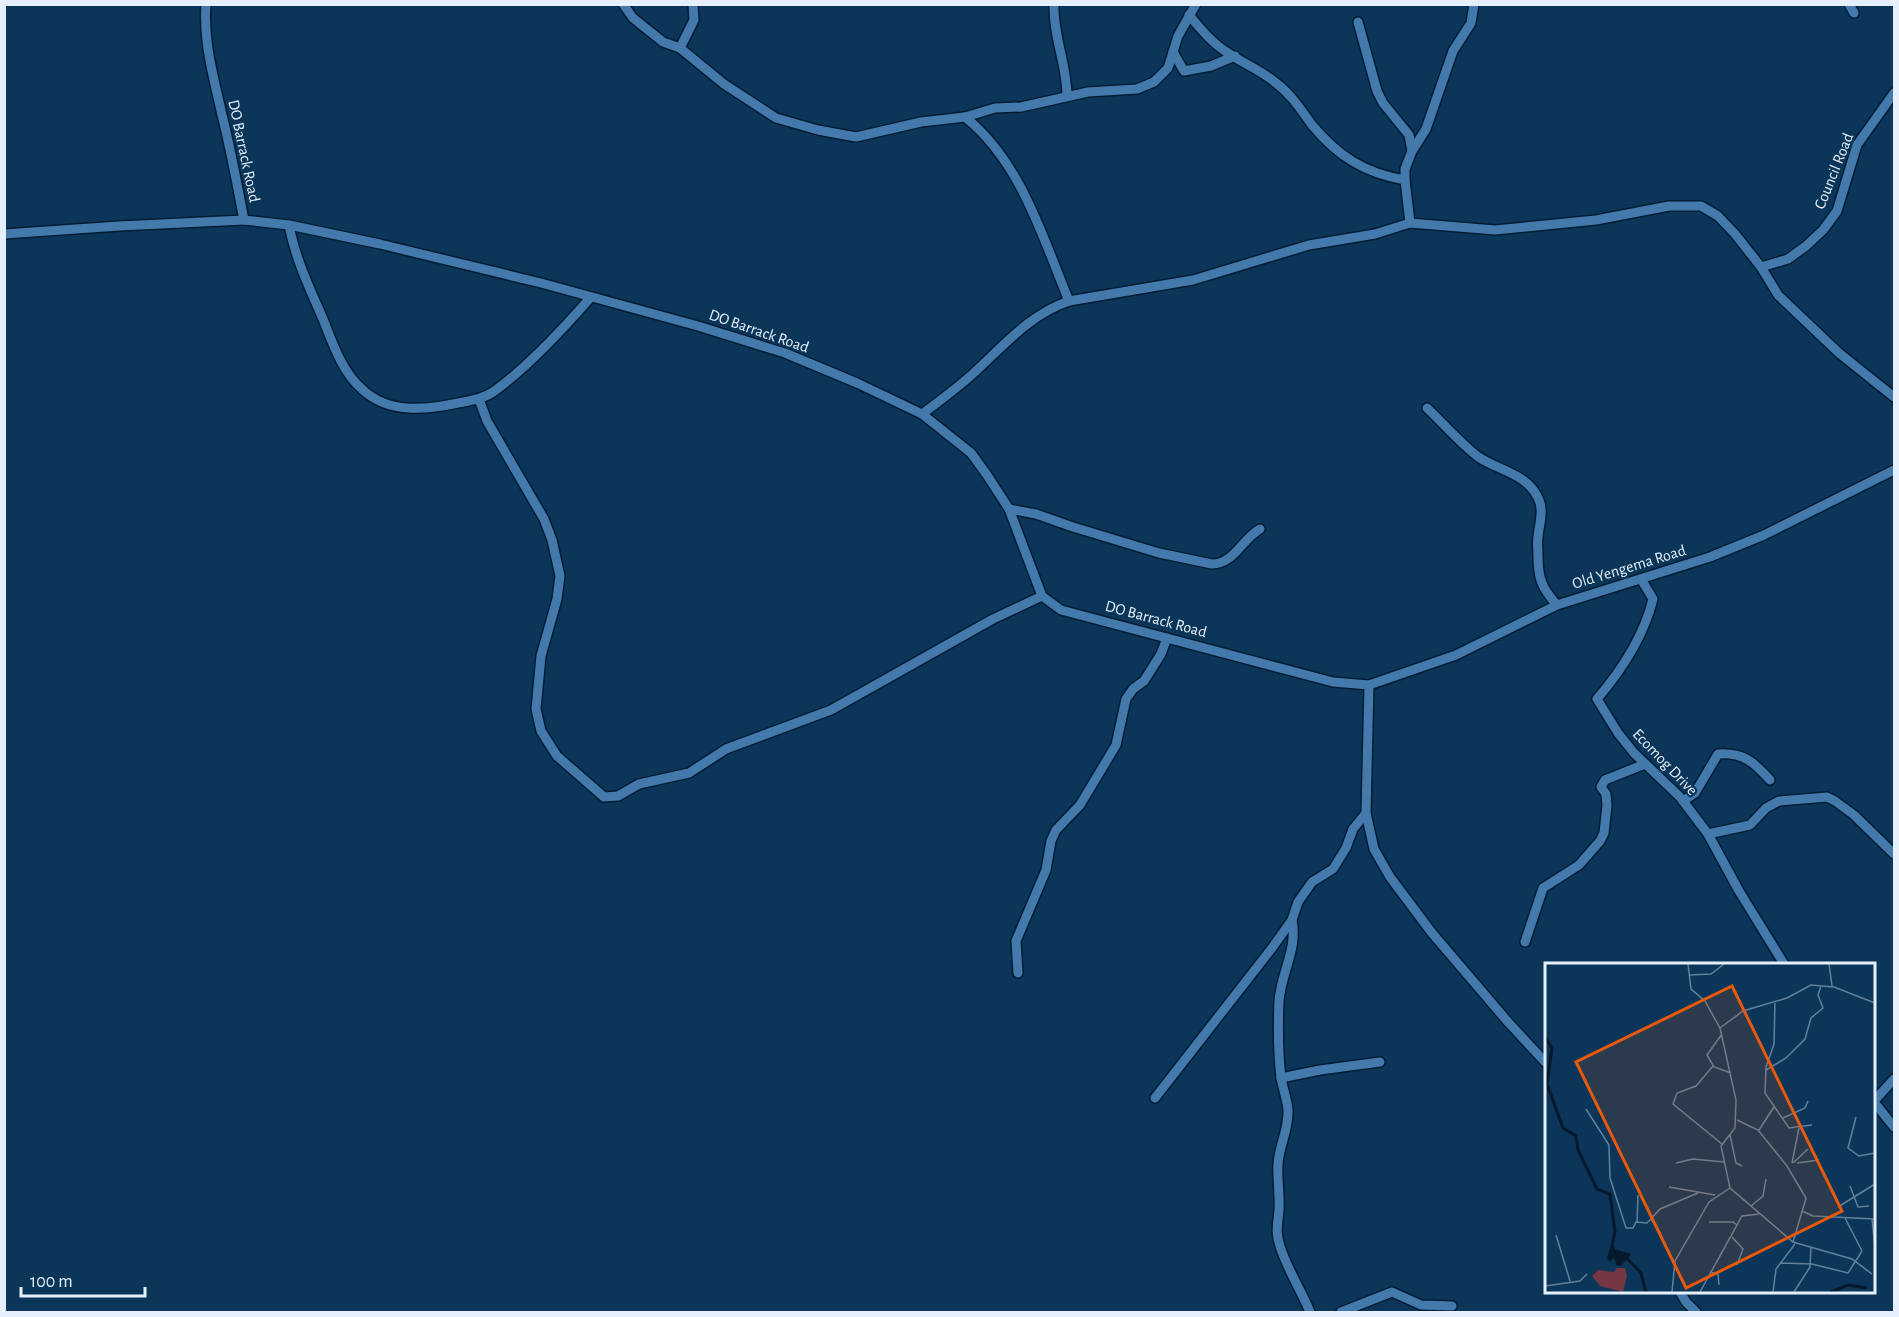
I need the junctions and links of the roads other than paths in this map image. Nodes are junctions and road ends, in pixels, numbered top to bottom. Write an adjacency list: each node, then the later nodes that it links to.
1 (206, 4): 17 (street, DO Barrack Road)
2 (623, 4): 9 (street)
3 (693, 4): 9 (street)
4 (1054, 4): 13 (street)
5 (1196, 4): 7 (street)
6 (1474, 4): 15 (street)
7 (1189, 15): 10 (street); 11 (street)
8 (1358, 22): 15 (street)
9 (680, 48): 14 (street)
10 (1173, 52): 11 (street); 13 (street)
11 (1235, 56): 16 (street)
12 (1894, 93): 21 (street, Council Road)
13 (1067, 96): 14 (street)
14 (964, 117): 23 (street)
15 (1412, 151): 16 (street)
16 (1405, 180): 18 (street)
17 (244, 220): 19 (street, DO Barrack Road); 20 (street)
18 (1410, 223): 21 (street); 23 (street)
19 (289, 225): 22 (street, DO Barrack Road); 25 (street)
20 (4, 234)
21 (1761, 267): 24 (street)
22 (591, 297): 25 (street); 27 (street, DO Barrack Road)
23 (1069, 301): 27 (street)
24 (1894, 397)
25 (479, 399): 32 (street)
26 (1427, 408): 33 (street)
27 (922, 414): 29 (street, DO Barrack Road)
28 (1894, 470): 31 (street, Old Yengema Road)
29 (1009, 508): 30 (street); 32 (street, DO Barrack Road)
30 (1260, 529)
31 (1641, 579): 33 (street, Old Yengema Road); 36 (street, Ecomog Drive)
32 (1042, 596): 34 (street, DO Barrack Road)
33 (1557, 604): 35 (street, Old Yengema Road)
34 (1167, 638): 35 (street, DO Barrack Road); 45 (street)
35 (1369, 685): 39 (street)
36 (1645, 764): 38 (street, Ecomog Drive); 43 (street)
37 (1770, 780): 38 (street)
38 (1683, 801): 40 (street, Ecomog Drive)
39 (1366, 813): 42 (street); 47 (street)
40 (1708, 834): 41 (street); 44 (street, Ecomog Drive)
41 (1894, 854)
42 (1292, 920): 48 (street); 50 (street)
43 (1525, 942)
44 (1783, 963)
45 (1018, 973)
46 (1380, 1062): 48 (street)
47 (1545, 1062)
48 (1281, 1078): 56 (street)
49 (1894, 1079): 51 (street)
50 (1155, 1098)
51 (1875, 1100)
52 (1875, 1102): 53 (street)
53 (1894, 1127)
54 (1681, 1293): 58 (street)
55 (1452, 1306): 57 (street)
56 (1310, 1312)
57 (1341, 1312)
58 (1696, 1312)

